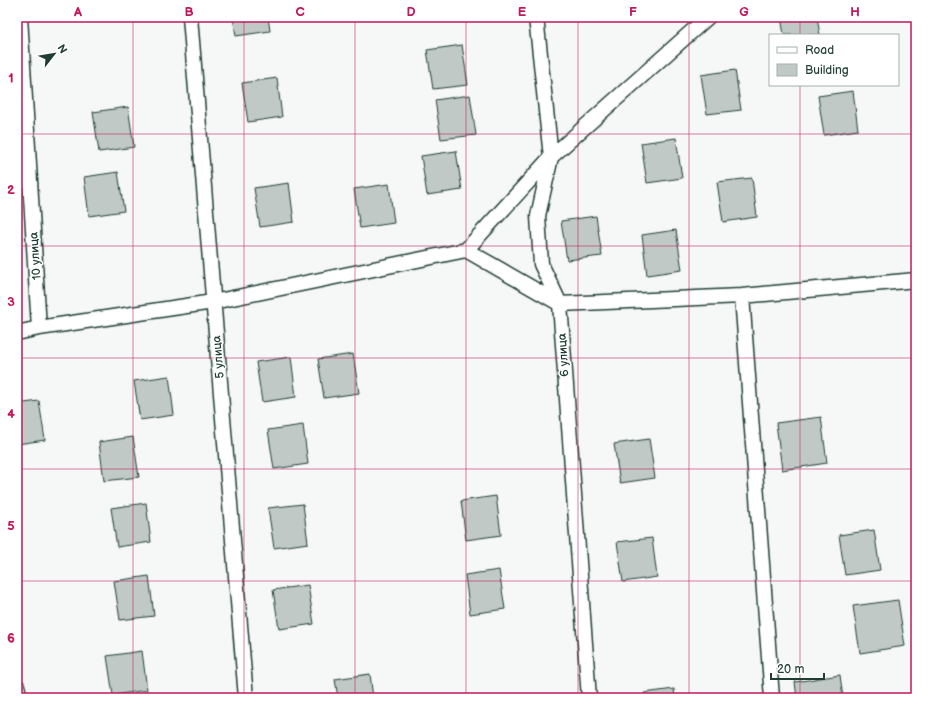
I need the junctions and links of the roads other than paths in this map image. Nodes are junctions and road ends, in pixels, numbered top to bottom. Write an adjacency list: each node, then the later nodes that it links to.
1 (20, 17): 11 (street, 10 улица)
2 (190, 17): 9 (street, 5 улица)
3 (536, 17): 5 (street, 6 улица)
4 (708, 17): 5 (street)
5 (551, 157): 6 (street); 10 (street, 6 улица)
6 (466, 250): 9 (street); 10 (street)
7 (916, 280): 8 (street)
8 (742, 296): 10 (street); 17 (street)
9 (213, 302): 11 (street); 15 (street, 5 улица)
10 (560, 304): 16 (street, 6 улица)
11 (39, 328): 12 (street)
12 (17, 333)
13 (17, 686): 14 (street)
14 (20, 698)
15 (246, 698)
16 (589, 698)
17 (772, 698)

